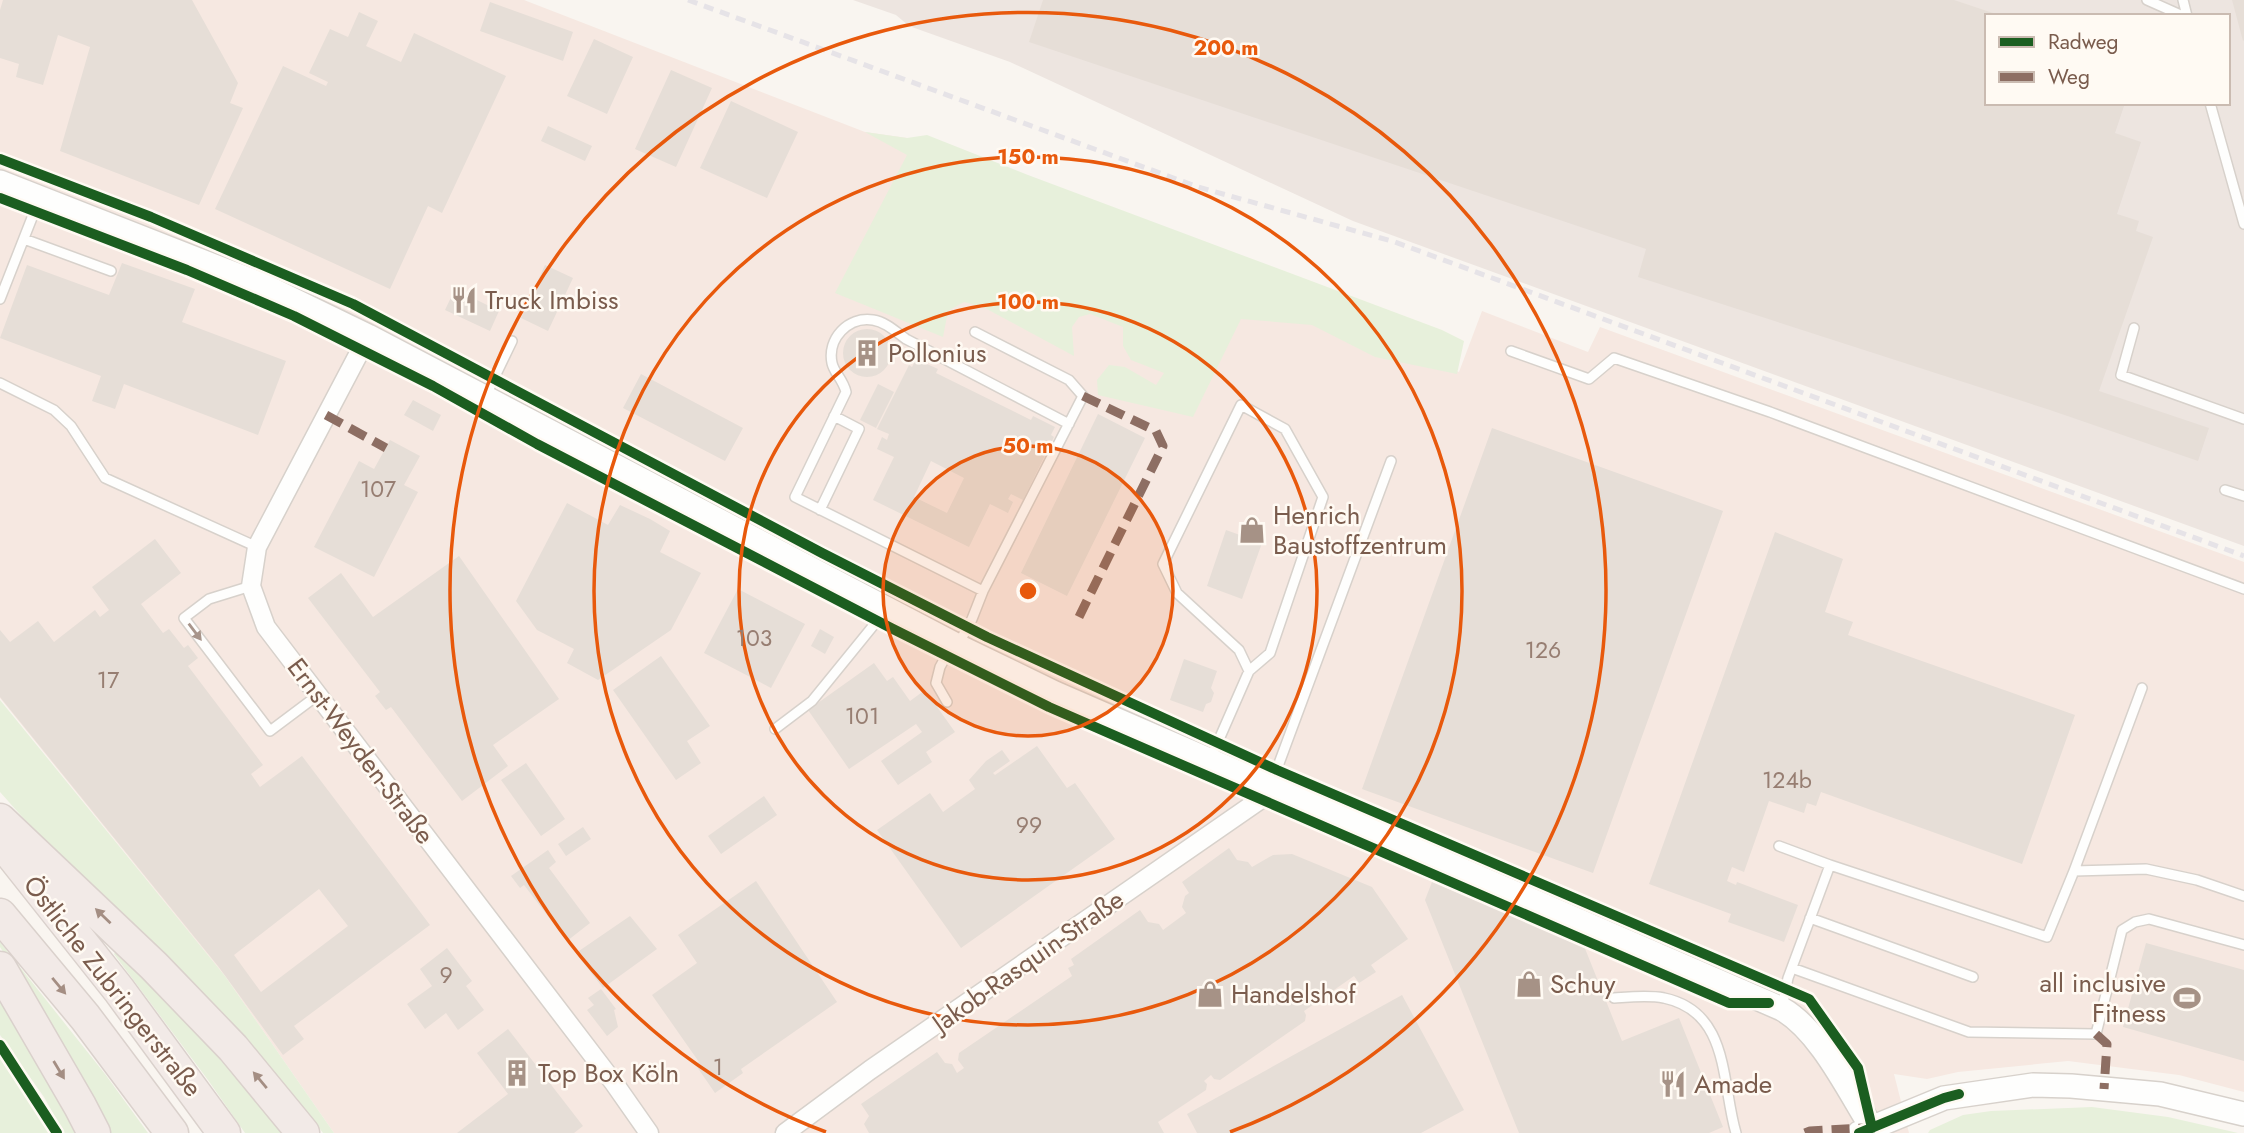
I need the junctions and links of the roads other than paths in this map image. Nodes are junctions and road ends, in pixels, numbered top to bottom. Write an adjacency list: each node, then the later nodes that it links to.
1 (2147, 0): 2 (lane)
2 (2180, 14)
3 (2211, 105): 6 (lane)
4 (0, 182): 5 (street)
5 (41, 197): 7 (lane); 12 (street)
6 (2244, 224)
7 (24, 239): 8 (lane); 9 (lane)
8 (111, 271)
9 (0, 299)
10 (2134, 328): 18 (lane)
11 (975, 332): 19 (lane)
12 (368, 336): 16 (street); 24 (street, Ernst-Weyden-Straße)
13 (512, 341): 16 (lane)
14 (1511, 351): 26 (lane)
15 (0, 383): 24 (lane)
16 (485, 397): 28 (street)
17 (834, 416): 19 (lane); 23 (lane); 23 (lane)
18 (2244, 419)
19 (1069, 424): 27 (lane)
20 (1391, 461): 36 (lane)
21 (2225, 490): 22 (lane)
22 (2244, 496)
23 (820, 510): 27 (lane)
24 (257, 547): 25 (street, Ernst-Weyden-Straße)
25 (251, 586): 32 (street, Ernst-Weyden-Straße); 32 (lane, one-way to 32)
26 (2244, 589)
27 (983, 591): 29 (lane)
28 (887, 608): 29 (street); 34 (lane)
29 (955, 645): 33 (lane); 35 (street)
30 (1249, 671): 30 (lane); 35 (lane)
31 (2143, 688): 41 (lane)
32 (318, 694): 57 (street, Ernst-Weyden-Straße)
33 (947, 702)
34 (775, 729)
35 (1209, 761): 36 (street)
36 (1268, 786): 50 (street); 58 (street, Jakob-Rasquin-Straße)
37 (0, 820): 56 (highway, one-way to 37)
38 (0, 840): 55 (highway, Östliche Zubringerstraße)
39 (1779, 846): 40 (lane)
40 (1830, 865): 41 (lane); 44 (lane)
41 (2074, 871): 42 (lane)
42 (2244, 896)
43 (0, 915): 54 (highway, Östliche Zubringerstraße, one-way to 54)
44 (1810, 918): 47 (lane); 48 (lane)
45 (2244, 945): 47 (lane)
46 (0, 968): 53 (highway, one-way to 53)
47 (1792, 968): 50 (lane)
48 (1973, 977)
49 (1614, 998): 59 (lane)
50 (1782, 1009): 52 (street)
51 (2244, 1114): 52 (street)
52 (1869, 1131)
53 (94, 1133)
54 (172, 1133)
55 (224, 1133)
56 (303, 1133)
57 (649, 1133)
58 (785, 1133)
59 (1736, 1133)

